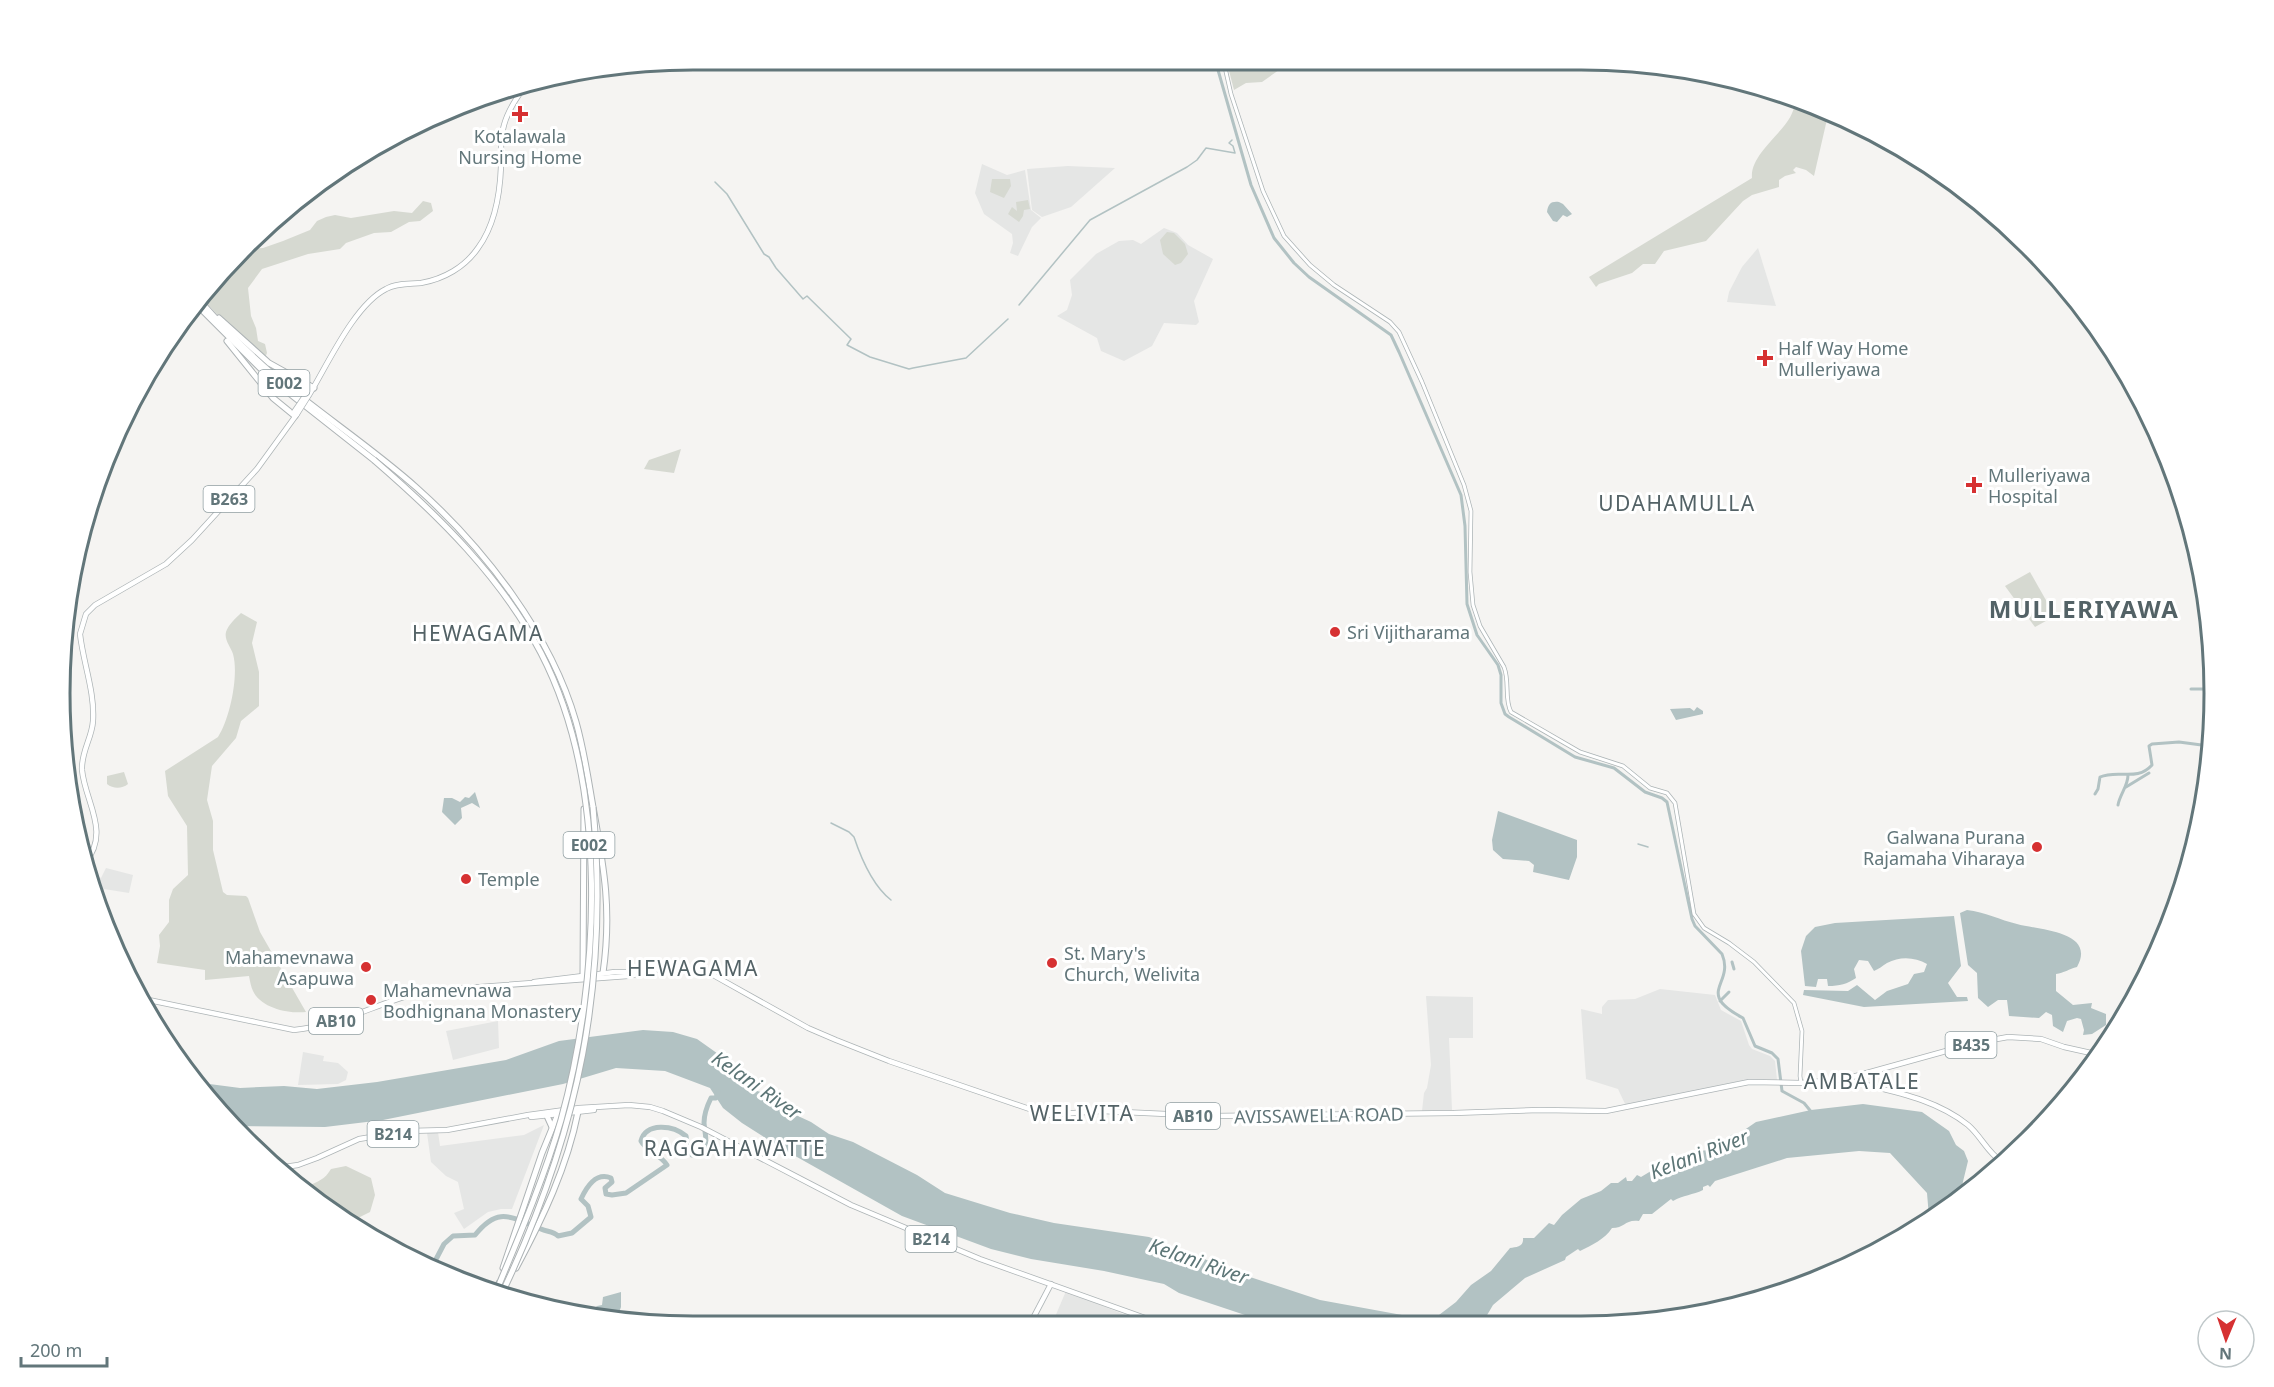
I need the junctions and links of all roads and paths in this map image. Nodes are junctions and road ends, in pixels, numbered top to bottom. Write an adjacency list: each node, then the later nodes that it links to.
1 (1226, 70): 20 (main road)
2 (517, 97): 7 (main road, B263)
3 (205, 307): 7 (highway)
4 (204, 308): 9 (highway, E002)
5 (203, 309): 6 (highway, E002)
6 (210, 319): 8 (highway); 9 (highway, E002)
7 (312, 387): 8 (main road, B263, bridge)
8 (295, 414): 12 (main road, B263)
9 (376, 458): 10 (highway, E002, bridge); 11 (highway, E002)
10 (584, 793): 15 (highway); 30 (highway, E002, bridge)
11 (593, 807): 14 (highway); 31 (highway, E002, bridge)
12 (91, 853)
13 (645, 972): 14 (main road, AVISSAWELLA ROAD / AB10); 16 (main road, AVISSAWELLA ROAD / AB10); 20 (main road, AVISSAWELLA ROAD / AB10)
14 (603, 973): 15 (main road, AVISSAWELLA ROAD / AB10)
15 (582, 975): 16 (main road, AVISSAWELLA ROAD / AB10)
16 (531, 983): 17 (main road, AVISSAWELLA ROAD / AB10)
17 (152, 1001)
18 (2090, 1053): 19 (main road, B435)
19 (1845, 1079): 20 (main road, AB10); 27 (main road, AB10)
20 (1801, 1083)
21 (614, 1107): 22 (main road, B214); 25 (main road, B214); 29 (main road, B214)
22 (578, 1112): 23 (main road, B214); 33 (highway, bridge)
23 (558, 1114): 24 (main road, B214); 26 (highway)
24 (547, 1116): 25 (main road, B214); 26 (highway)
25 (513, 1118): 28 (main road, B214)
26 (552, 1128): 32 (highway, bridge)
27 (1996, 1157)
28 (288, 1166)
29 (1051, 1284): 34 (main road); 35 (main road, B214)
30 (503, 1286)
31 (503, 1286)
32 (503, 1286)
33 (504, 1286)
34 (1034, 1316)
35 (1140, 1316)

